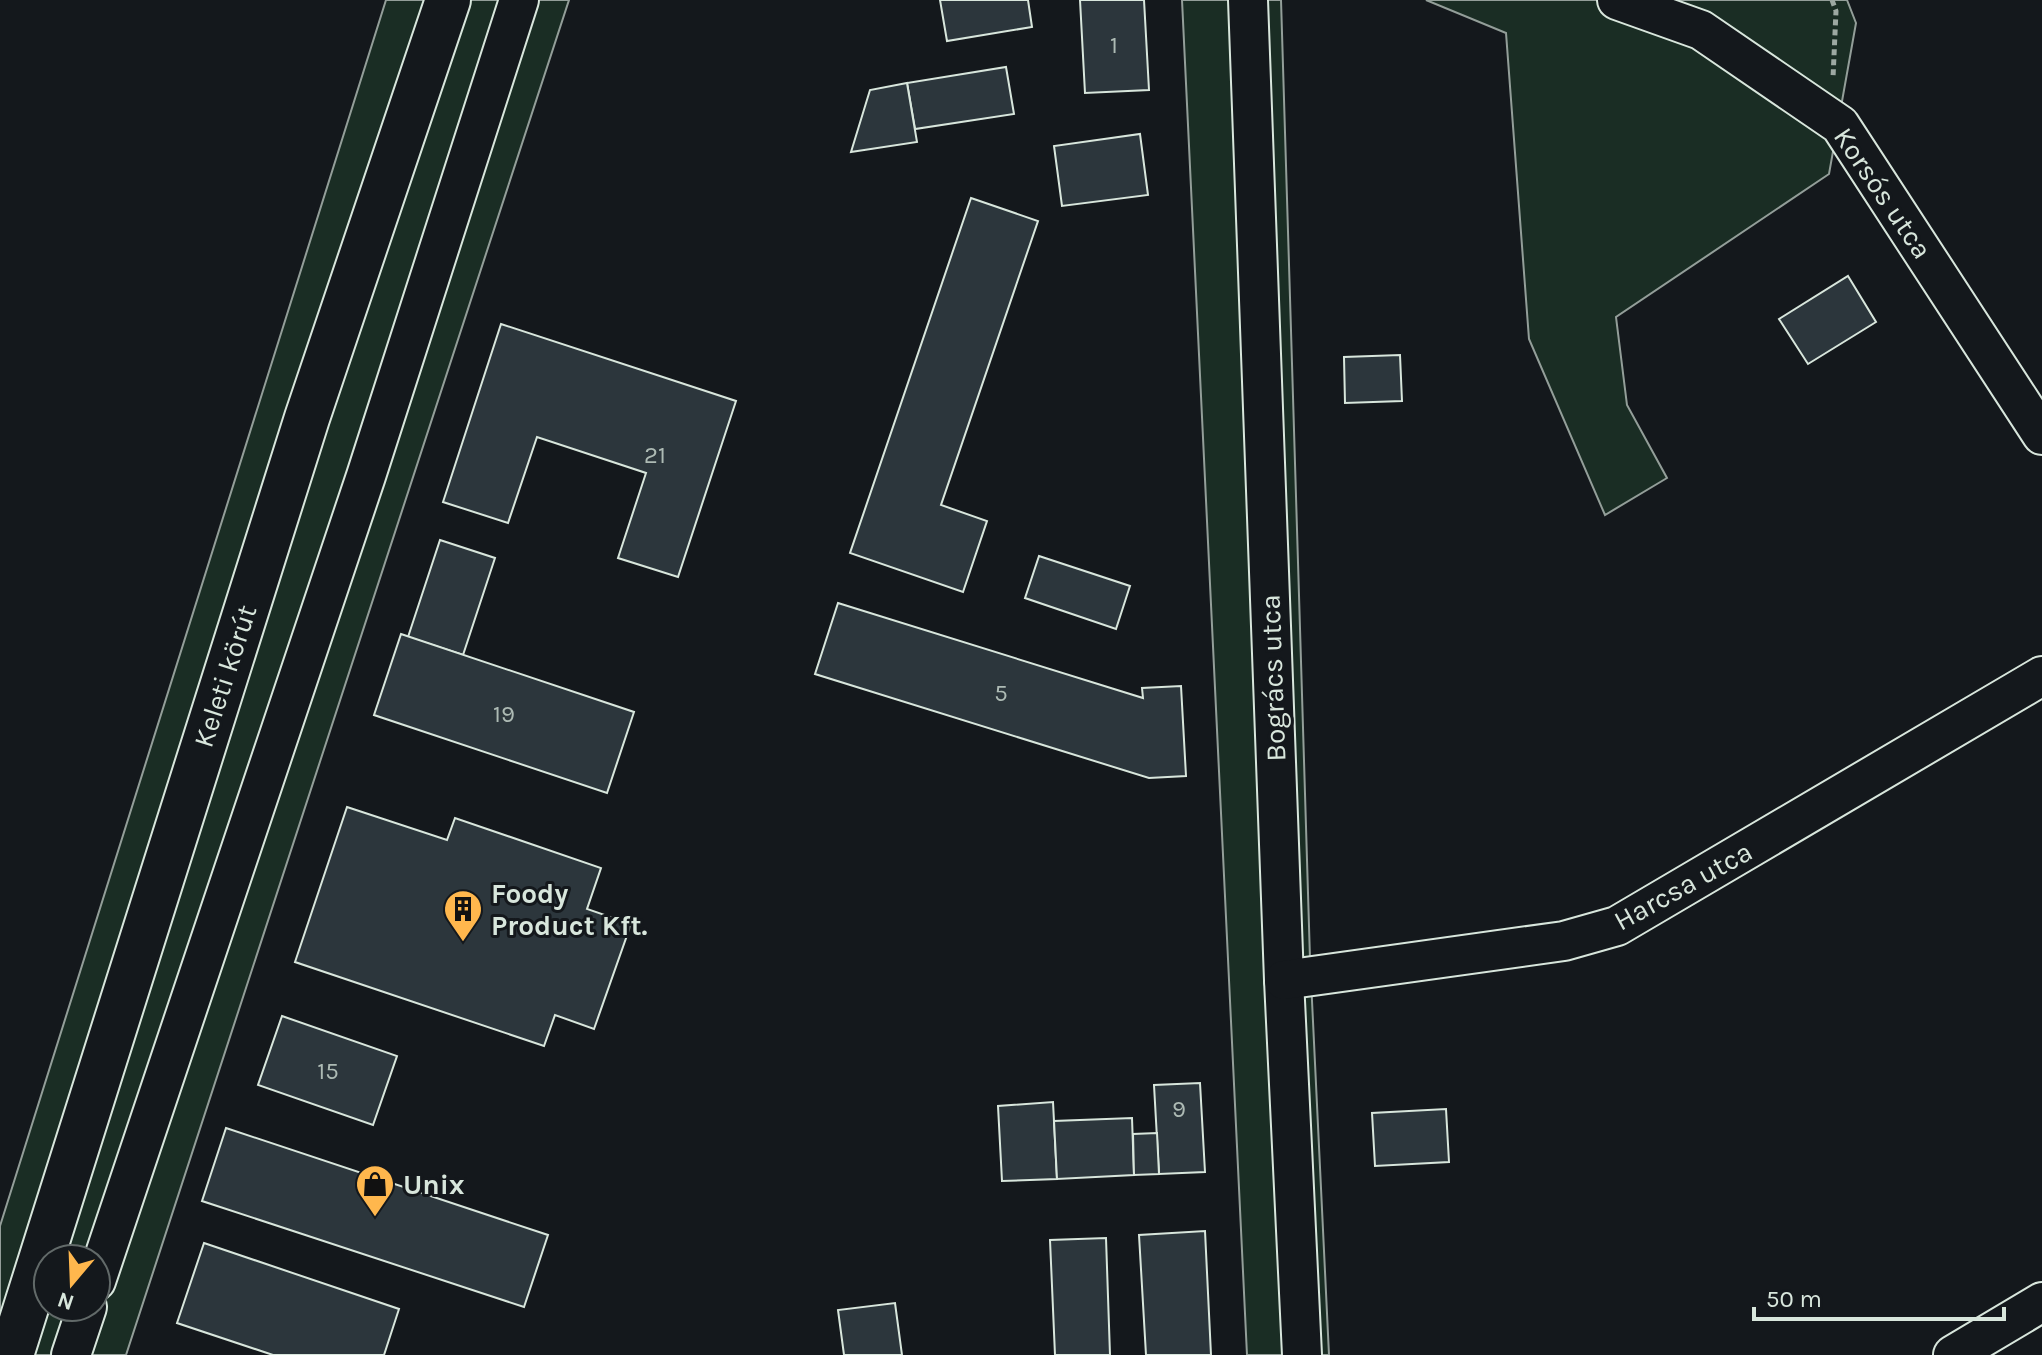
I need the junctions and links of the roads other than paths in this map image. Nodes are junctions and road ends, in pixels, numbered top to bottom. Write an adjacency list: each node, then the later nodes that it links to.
1 (448, 0): 11 (main road, Keleti körút)
2 (519, 0): 8 (street)
3 (1248, 0): 7 (street, Bogrács utca)
4 (1617, 0): 5 (street, Korsós utca)
5 (2042, 435)
6 (2042, 676): 7 (street, Harcsa utca)
7 (1284, 980): 13 (street, Bogrács utca)
8 (109, 1243)
9 (2042, 1302): 14 (street)
10 (82, 1323): 12 (street)
11 (11, 1355)
12 (71, 1355)
13 (1302, 1355)
14 (1953, 1355)

